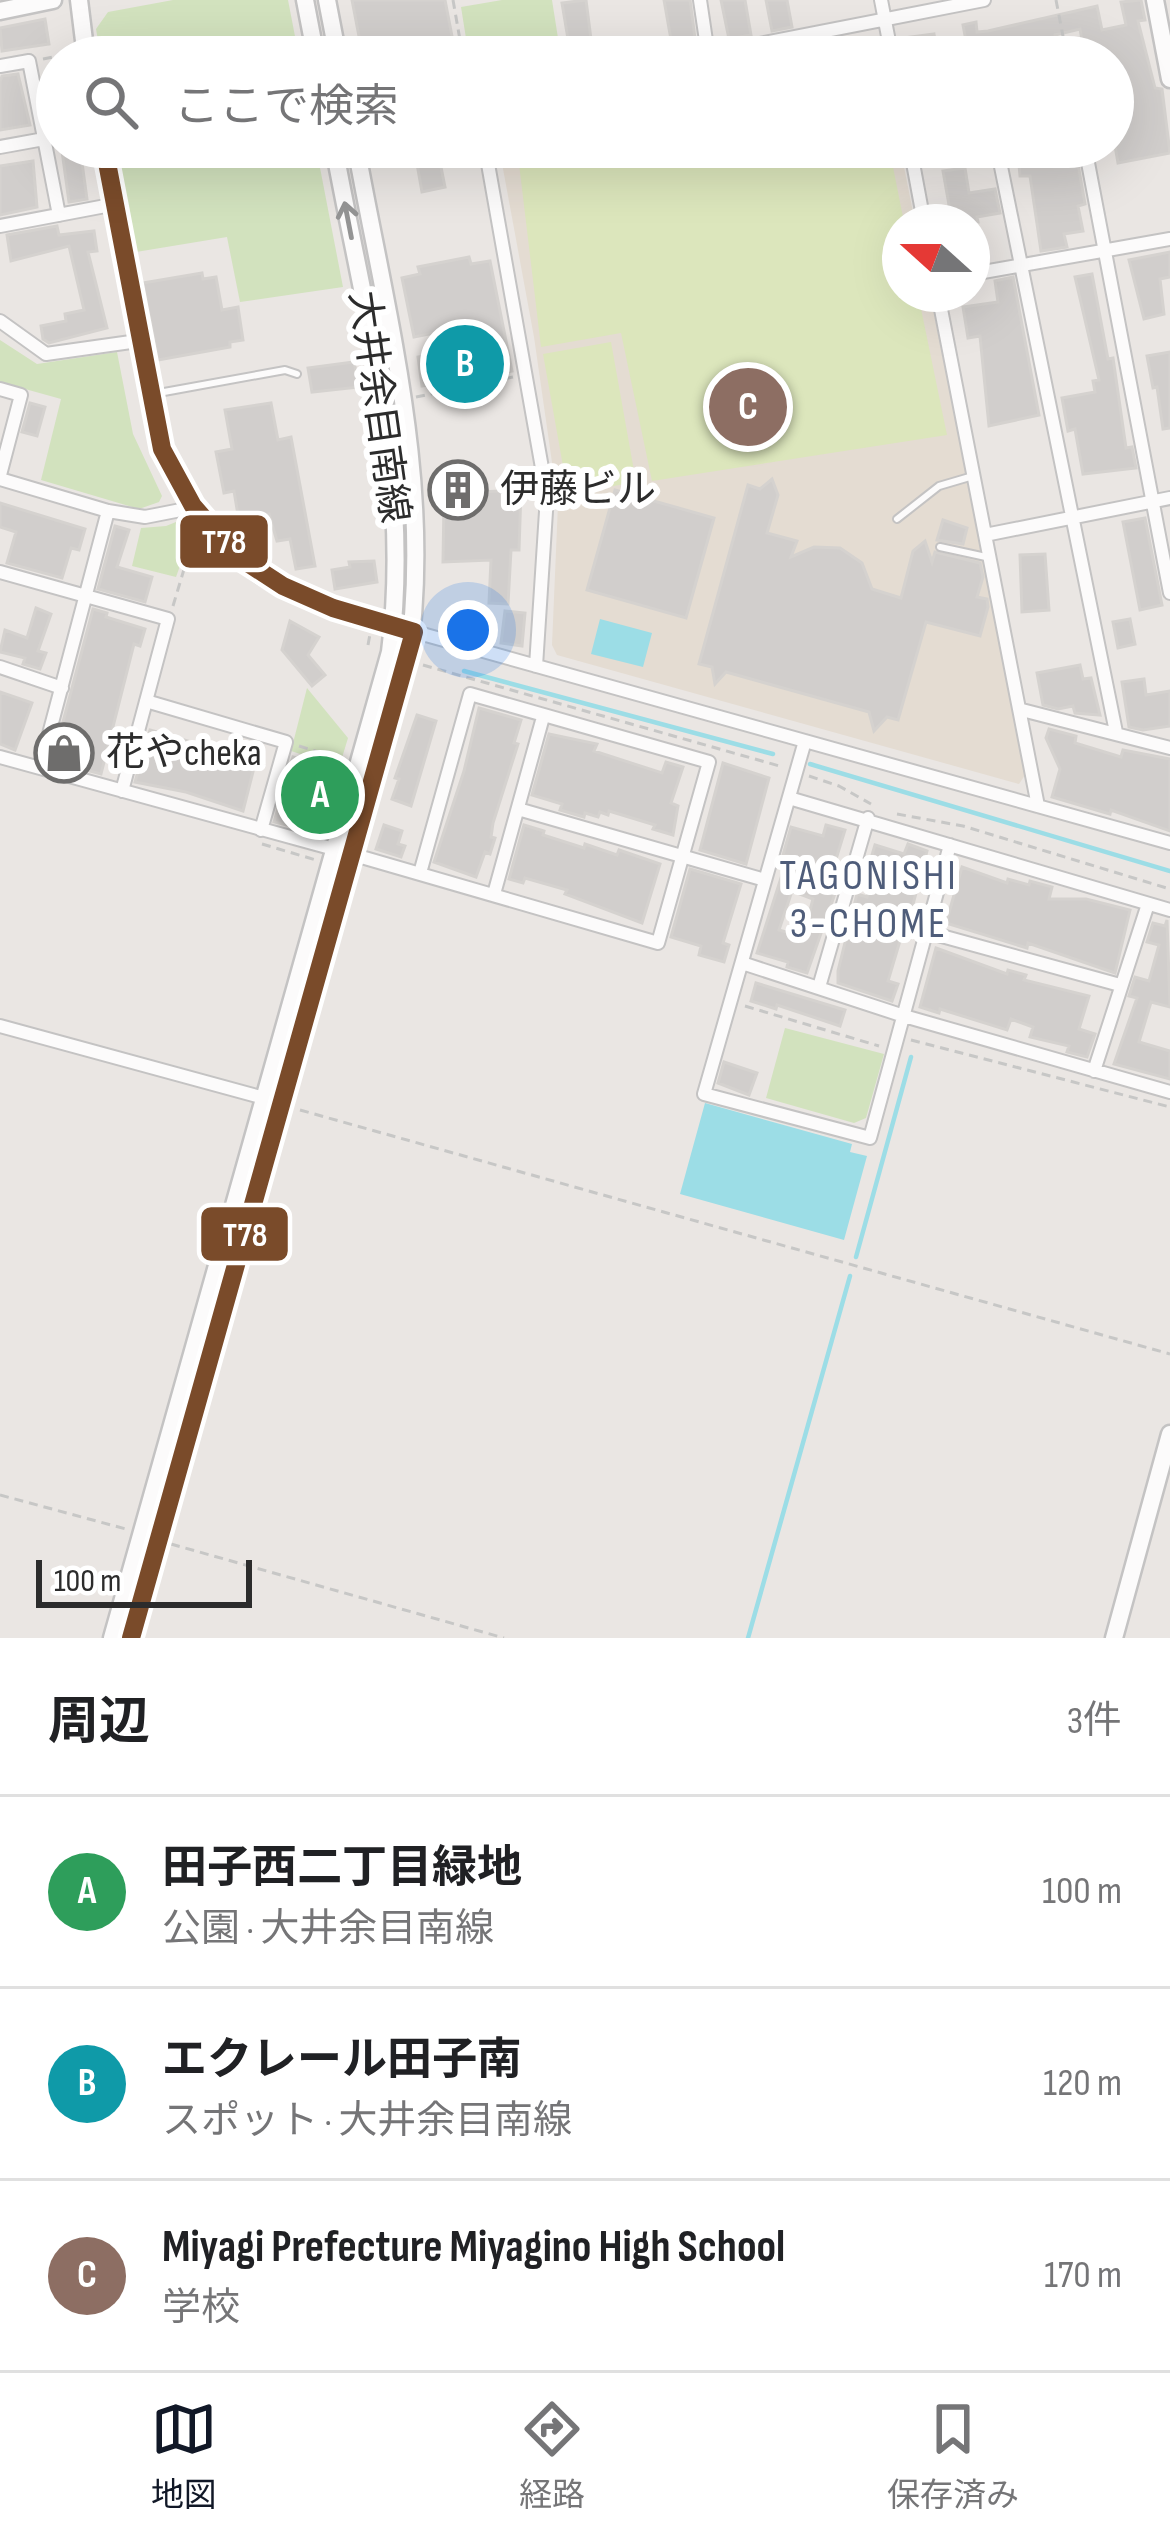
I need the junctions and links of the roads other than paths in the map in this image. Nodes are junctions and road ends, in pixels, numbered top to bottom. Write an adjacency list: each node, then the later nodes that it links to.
1 (52, 0): 9 (street)
2 (79, 0): 11 (street)
3 (305, 0): 12 (street)
4 (327, 0): 13 (street)
5 (700, 0): 14 (street)
6 (881, 0): 10 (street)
7 (984, 0): 10 (street)
8 (1155, 0): 18 (street)
9 (0, 11)
10 (885, 19): 15 (street); 16 (street)
11 (84, 36)
12 (312, 36)
13 (334, 36)
14 (701, 36)
15 (800, 36)
16 (888, 36)
17 (0, 66): 19 (street)
18 (1170, 79)
19 (36, 97)
20 (36, 140): 21 (street)
21 (0, 147)
22 (50, 168): 32 (street)
23 (108, 168): 30 (street)
24 (338, 168): 58 (street, 大井余目南線, one-way to 24)
25 (360, 168): 59 (street)
26 (489, 168): 60 (street)
27 (914, 168): 31 (street)
28 (1001, 168): 36 (street)
29 (1089, 168): 35 (street)
30 (116, 204): 32 (street); 40 (street)
31 (921, 204)
32 (59, 215): 33 (street)
33 (0, 226)
34 (1170, 239): 35 (street)
35 (1106, 251): 36 (street); 47 (street)
36 (1020, 265): 37 (street); 51 (street)
37 (990, 271)
38 (941, 312): 44 (street)
39 (0, 321): 40 (street)
40 (138, 341): 43 (street)
41 (297, 374): 43 (lane)
42 (0, 389): 45 (street)
43 (150, 394): 48 (street)
44 (973, 476): 50 (lane); 52 (street)
45 (0, 477): 49 (street)
46 (1170, 498): 47 (street)
47 (1152, 503): 51 (street); 56 (street)
48 (196, 507): 49 (street); 58 (street)
49 (108, 511): 57 (street)
50 (897, 519)
51 (1070, 519): 52 (street); 66 (street)
52 (985, 535): 54 (street)
53 (940, 547): 54 (lane)
54 (989, 557): 64 (street)
55 (0, 572): 57 (street)
56 (1170, 593)
57 (88, 597): 62 (street); 63 (street)
58 (394, 626): 59 (street); 79 (street, 大井余目南線)
59 (413, 632): 60 (street); 79 (street)
60 (536, 666): 67 (street)
61 (0, 667): 62 (street)
62 (62, 688): 70 (street)
63 (146, 701): 71 (street); 76 (street)
64 (1022, 710): 66 (street); 73 (street)
65 (543, 717): 74 (street); 80 (street); 81 (street)
66 (1116, 732): 68 (street)
67 (805, 741): 72 (street); 73 (street)
68 (1170, 748)
69 (0, 757): 70 (street)
70 (40, 768): 71 (street)
71 (122, 791): 76 (street)
72 (789, 798): 75 (street); 82 (street)
73 (1038, 806): 77 (street)
74 (518, 809): 80 (street); 83 (street)
75 (868, 818): 78 (street); 89 (street)
76 (261, 830): 79 (street)
77 (1170, 843)
78 (950, 845): 84 (street); 86 (street)
79 (343, 852): 81 (street); 94 (street)
80 (682, 856): 82 (street); 83 (street)
81 (420, 873): 83 (street)
82 (765, 880): 87 (street)
83 (494, 894)
84 (1148, 904): 85 (street); 88 (street)
85 (1170, 910)
86 (927, 932): 88 (street); 90 (street)
87 (742, 963): 89 (street); 90 (street)
88 (1120, 985): 92 (street)
89 (819, 987): 90 (street)
90 (904, 1016): 92 (street)
91 (0, 1026): 94 (street)
92 (1094, 1071): 93 (street)
93 (1170, 1092)
94 (272, 1101): 96 (street)
95 (1170, 1434): 99 (street)
96 (150, 1537): 97 (street); 98 (street)
97 (112, 1638)
98 (131, 1638)
99 (1114, 1638)

